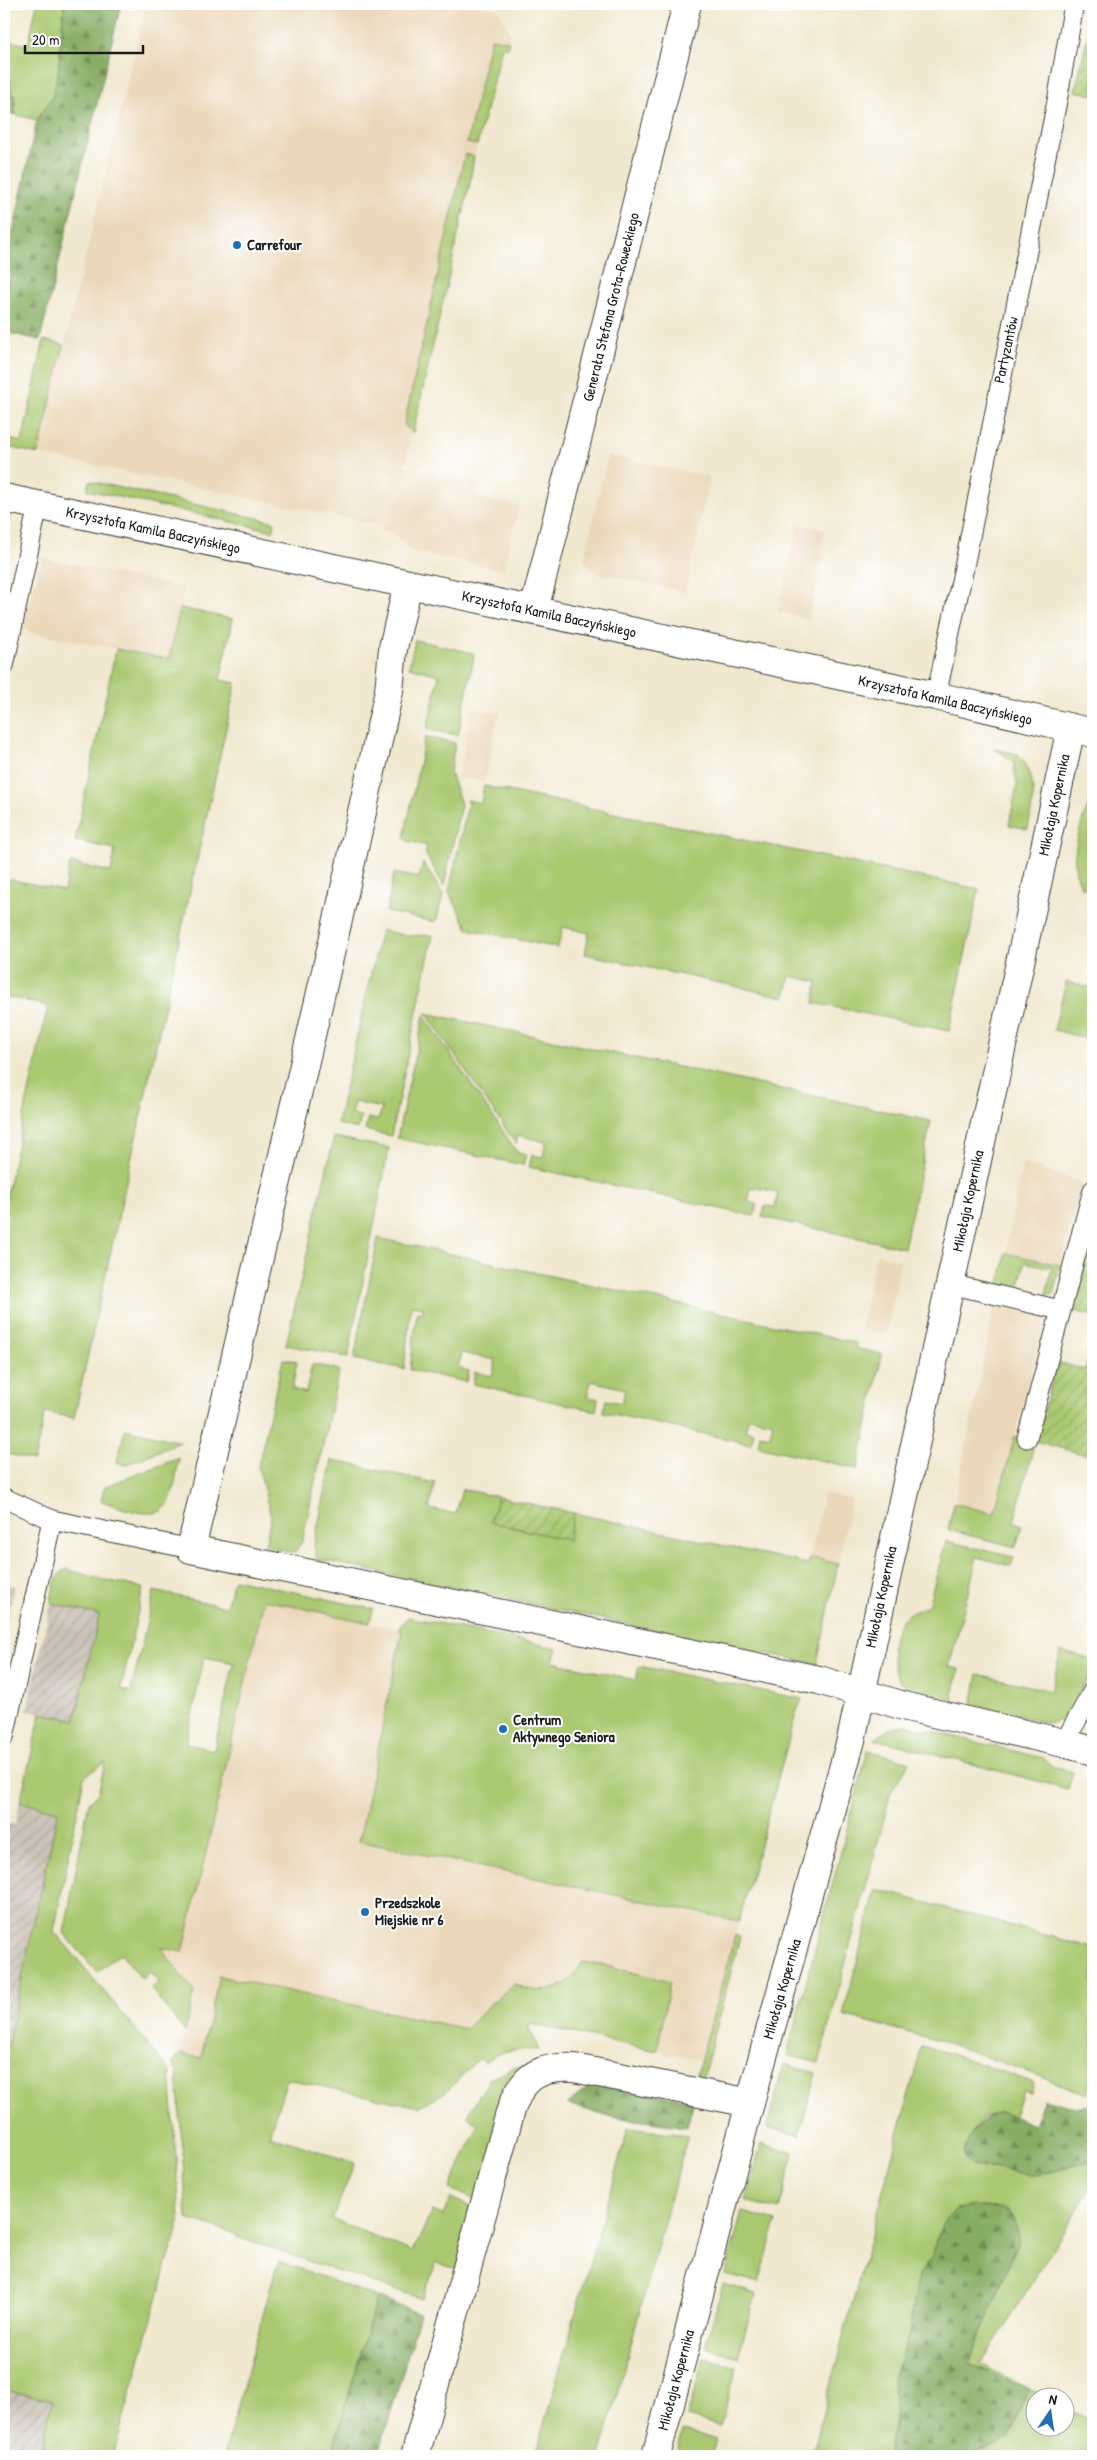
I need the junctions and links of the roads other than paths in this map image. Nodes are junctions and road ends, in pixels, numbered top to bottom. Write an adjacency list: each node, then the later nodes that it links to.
1 (687, 4): 6 (street, Generała Stefana Grota-Roweckiego)
2 (1074, 4): 8 (lane, Partyzantów)
3 (4, 498): 4 (street, Krzysztofa Kamila Baczyńskiego)
4 (38, 505): 5 (street, Krzysztofa Kamila Baczyńskiego); 7 (lane)
5 (408, 584): 6 (street, Krzysztofa Kamila Baczyńskiego); 16 (street)
6 (534, 610): 8 (street, Krzysztofa Kamila Baczyńskiego)
7 (4, 666)
8 (936, 696): 9 (street, Krzysztofa Kamila Baczyńskiego)
9 (1082, 731): 11 (street, Mikołaja Kopernika)
10 (1093, 1190): 12 (lane)
11 (950, 1284): 12 (lane); 18 (street, Mikołaja Kopernika)
12 (1060, 1310): 13 (lane)
13 (1027, 1438)
14 (4, 1498): 15 (lane)
15 (52, 1520): 16 (lane); 19 (lane)
16 (191, 1549): 18 (street)
17 (1093, 1691): 20 (lane)
18 (860, 1693): 20 (street); 22 (street, Mikołaja Kopernika)
19 (4, 1737)
20 (1064, 1742): 21 (street)
21 (1093, 1751)
22 (750, 2103): 23 (street); 24 (street, Mikołaja Kopernika)
23 (416, 2456)
24 (656, 2456)

